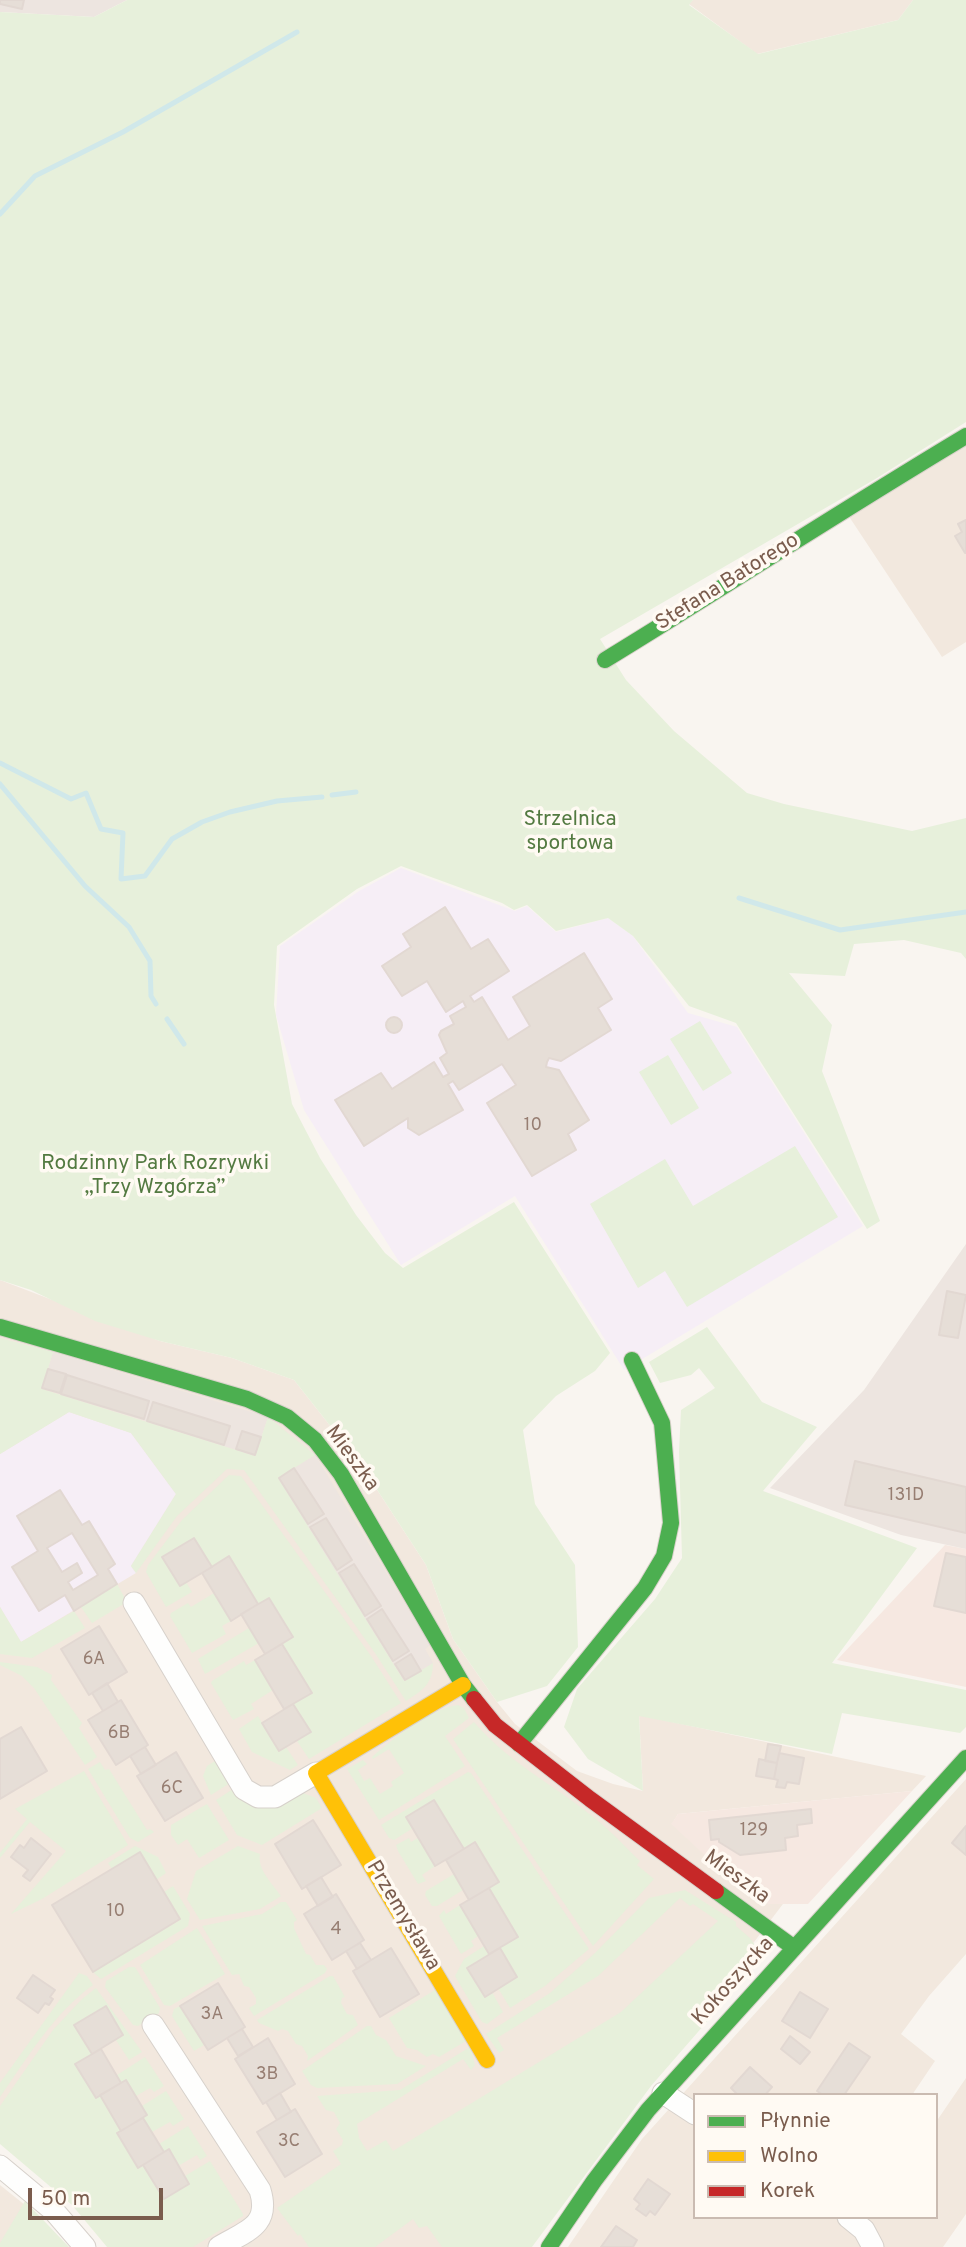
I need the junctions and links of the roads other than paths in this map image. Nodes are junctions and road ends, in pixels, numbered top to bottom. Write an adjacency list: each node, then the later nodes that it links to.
1 (966, 436): 2 (street, Stefana Batorego)
2 (614, 656)
3 (0, 1327): 6 (street, Mieszka)
4 (632, 1360): 7 (street)
5 (134, 1602): 9 (street)
6 (463, 1685): 7 (street, Mieszka); 9 (street)
7 (519, 1744): 10 (street, Mieszka)
8 (966, 1758): 10 (street, Kokoszycka)
9 (316, 1773): 12 (street, Przemysława)
10 (793, 1947): 13 (street, Kokoszycka)
11 (153, 2025): 18 (street)
12 (487, 2060)
13 (663, 2093): 14 (street); 19 (street, Kokoszycka)
14 (693, 2113)
15 (0, 2166): 17 (street)
16 (850, 2219): 20 (street)
17 (85, 2247)
18 (219, 2247)
19 (549, 2247)
20 (873, 2247)

